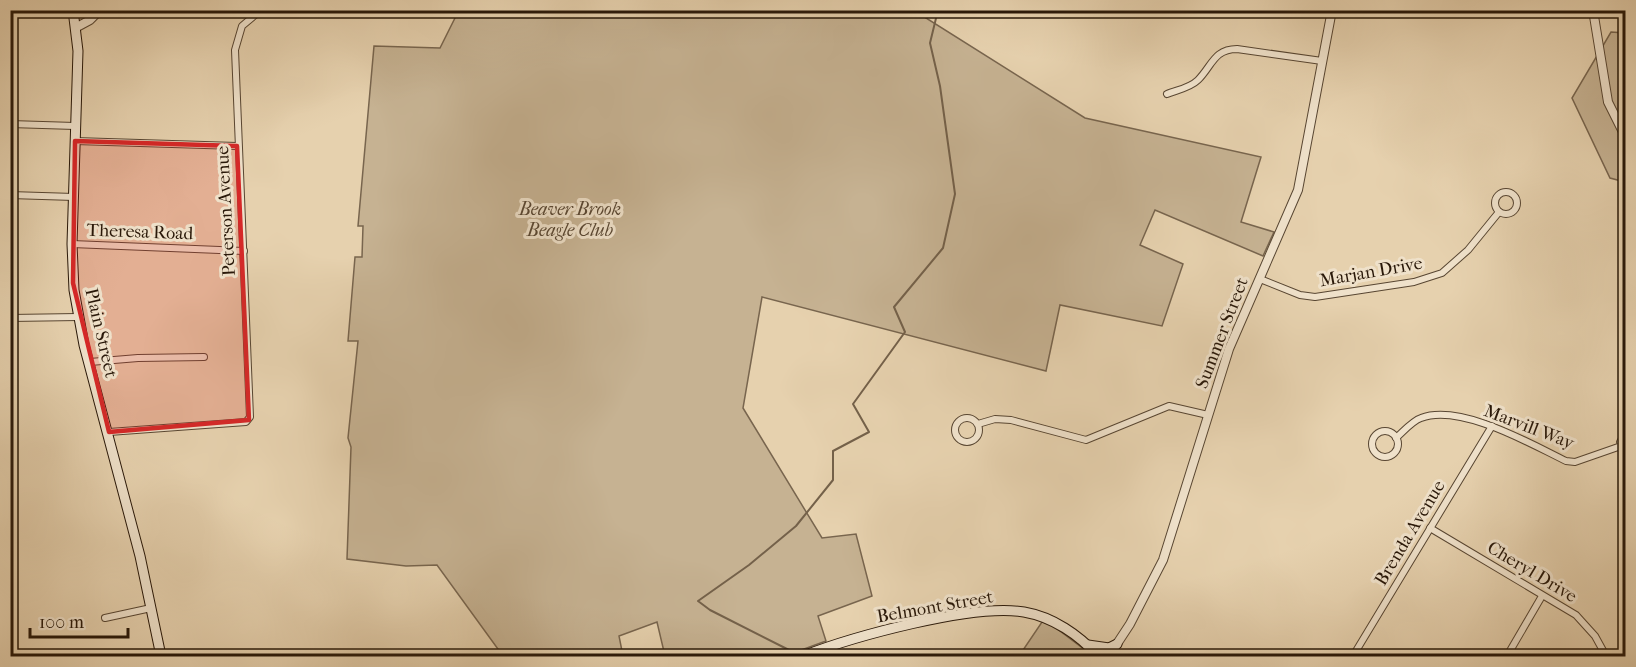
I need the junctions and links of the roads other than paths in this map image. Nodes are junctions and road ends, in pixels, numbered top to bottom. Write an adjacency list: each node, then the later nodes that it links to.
1 (73, 10): 6 (main road, Plain Street)
2 (100, 10): 6 (street)
3 (261, 10): 13 (street, Peterson Avenue)
4 (1332, 10): 7 (street, Summer Street)
5 (1593, 10): 11 (street)
6 (77, 27): 10 (main road, Plain Street)
7 (1322, 61): 8 (street); 19 (street, Summer Street)
8 (1167, 94)
9 (10, 124): 10 (street)
10 (75, 126): 12 (main road, Plain Street)
11 (1626, 138)
12 (75, 141): 13 (street); 15 (main road, Plain Street)
13 (237, 146): 18 (street, Peterson Avenue)
14 (10, 195): 15 (street)
15 (74, 197): 17 (main road, Plain Street)
16 (1498, 212): 19 (street, Marjan Drive)
17 (72, 244): 18 (street, Theresa Road); 20 (main road, Plain Street)
18 (244, 251): 27 (street, Peterson Avenue)
19 (1260, 279): 24 (street, Summer Street)
20 (78, 317): 21 (street); 23 (main road, Plain Street)
21 (10, 318)
22 (204, 357): 23 (street)
23 (90, 362): 27 (main road, Plain Street)
24 (1208, 416): 25 (street); 35 (street, Summer Street)
25 (978, 424): 25 (street)
26 (1492, 426): 29 (street, Marvill Way); 30 (street, Marvill Way); 31 (street, Brenda Avenue)
27 (109, 432): 33 (main road, Plain Street)
28 (1626, 432): 30 (street, Marvill Way)
29 (1396, 438): 29 (street, Marvill Way)
30 (1623, 448)
31 (1430, 528): 32 (street, Cheryl Drive); 41 (street, Brenda Avenue)
32 (1542, 596): 42 (street); 43 (street, Cheryl Drive)
33 (151, 608): 34 (street); 37 (main road, Plain Street)
34 (105, 618)
35 (1117, 644): 36 (main road); 40 (street, Summer Street)
36 (1088, 645): 38 (main road, Belmont Street); 39 (main road, Belmont Street)
37 (161, 657)
38 (803, 657)
39 (1098, 657)
40 (1109, 657)
41 (1353, 657)
42 (1507, 657)
43 (1606, 657)

